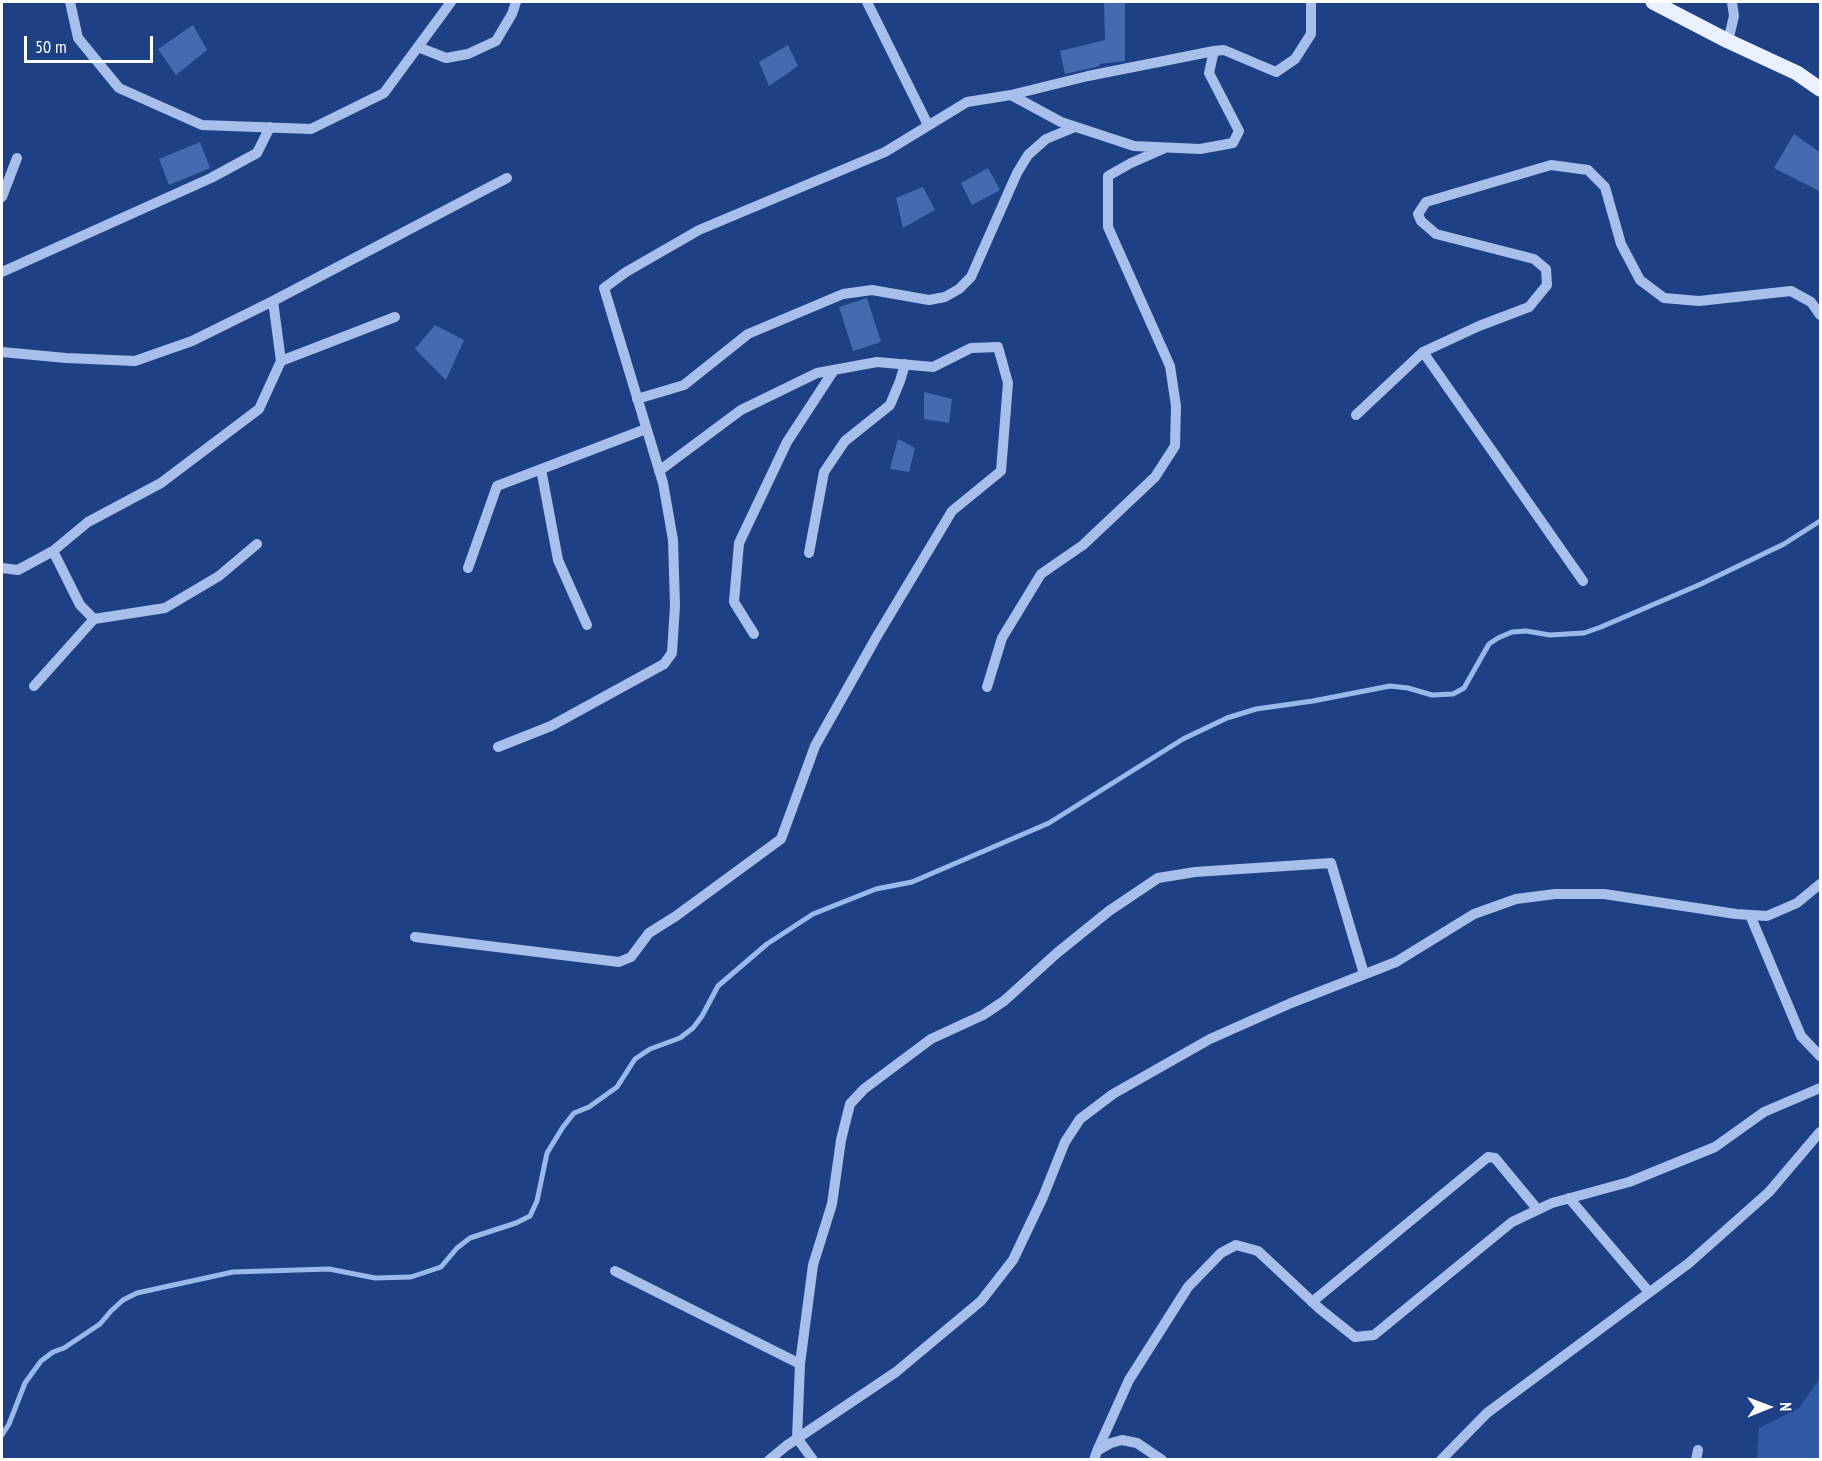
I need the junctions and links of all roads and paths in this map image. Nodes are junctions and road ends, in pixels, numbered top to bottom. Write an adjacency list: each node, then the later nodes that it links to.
1 (70, 2): 14 (street)
2 (451, 2): 9 (street)
3 (516, 2): 9 (street)
4 (867, 2): 13 (street)
5 (1311, 2): 10 (street)
6 (1653, 2): 8 (main road)
7 (1732, 2): 8 (street)
8 (1728, 41): 11 (main road)
9 (418, 47): 14 (street)
10 (1214, 51): 12 (street); 16 (street)
11 (1821, 89)
12 (1011, 95): 13 (street); 15 (street)
13 (928, 125): 29 (street)
14 (270, 127): 20 (street)
15 (1075, 127): 16 (street); 29 (street)
16 (1166, 148): 44 (street)
17 (17, 158): 19 (street)
18 (507, 178): 21 (street)
19 (2, 197)
20 (2, 272)
21 (273, 301): 24 (street); 26 (street)
22 (1821, 315): 25 (street)
23 (395, 317): 26 (street)
24 (2, 352)
25 (1423, 352): 30 (street); 39 (street)
26 (281, 361): 35 (street)
27 (904, 364): 28 (street); 36 (street); 48 (street)
28 (834, 370): 33 (street); 42 (street)
29 (637, 399): 31 (street)
30 (1356, 415)
31 (646, 429): 32 (street); 33 (street)
32 (541, 469): 38 (street); 41 (street)
33 (659, 471): 45 (street)
34 (257, 544): 40 (street)
35 (53, 551): 37 (street); 40 (street)
36 (809, 553)
37 (2, 568)
38 (468, 568)
39 (1583, 581)
40 (94, 619): 43 (street)
41 (587, 625)
42 (754, 634)
43 (34, 686)
44 (987, 687)
45 (498, 747)
46 (1821, 884): 47 (street)
47 (1750, 915): 49 (street); 50 (street)
48 (416, 938)
49 (1364, 974): 58 (street); 59 (street)
50 (1821, 1056)
51 (1821, 1088): 53 (street)
52 (1821, 1132): 56 (street)
53 (1569, 1198): 54 (street); 56 (street)
54 (1538, 1210): 57 (street); 57 (street)
55 (615, 1271): 58 (street)
56 (1649, 1292): 64 (street)
57 (1312, 1302): 60 (street)
58 (800, 1364): 59 (street)
59 (797, 1438): 61 (street); 62 (street)
60 (1095, 1455): 63 (street)
61 (769, 1460)
62 (813, 1460)
63 (1162, 1460)
64 (1441, 1460)

